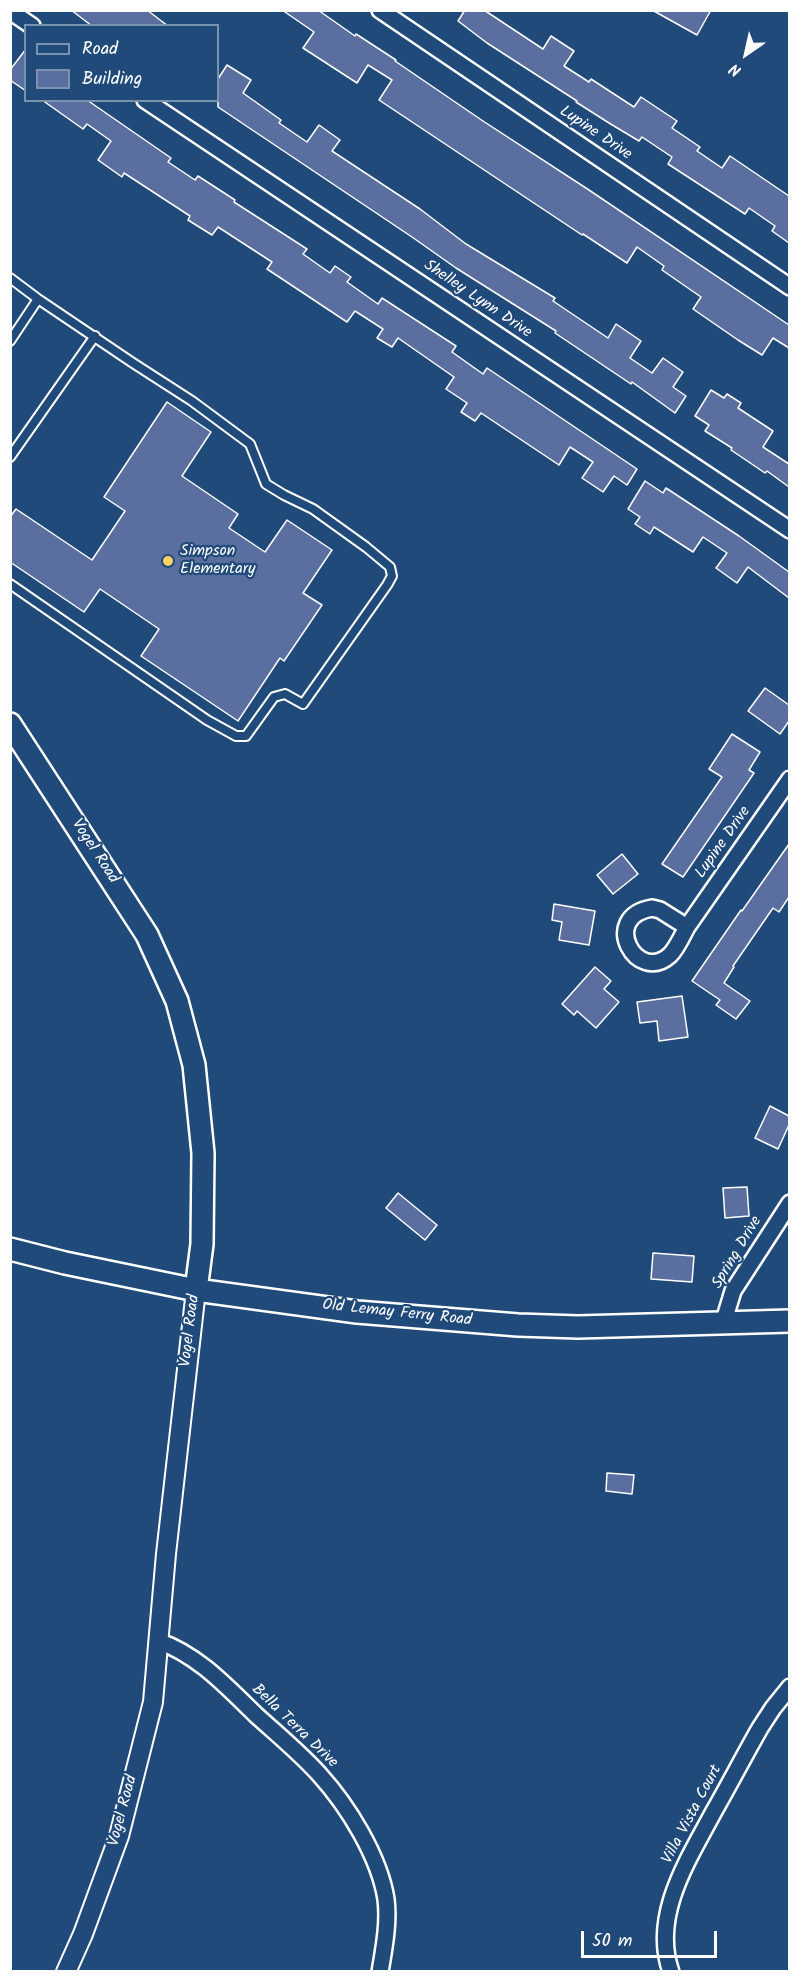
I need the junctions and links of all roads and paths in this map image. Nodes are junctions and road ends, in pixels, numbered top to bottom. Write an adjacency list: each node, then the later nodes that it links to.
1 (380, 10): 6 (street, Lupine Drive)
2 (10, 11): 3 (street)
3 (29, 24)
4 (148, 102): 11 (street, Shelley Lynn Drive)
5 (10, 278): 7 (lane)
6 (789, 286)
7 (38, 299): 8 (lane); 9 (lane)
8 (95, 336): 10 (lane); 12 (lane)
9 (10, 341)
10 (10, 457)
11 (789, 530)
12 (10, 584)
13 (10, 724): 18 (main road, Vogel Road)
14 (789, 779): 15 (street, Lupine Drive)
15 (687, 927)
16 (789, 1203): 20 (street, Spring Drive)
17 (10, 1249): 18 (main road, Old Lemay Ferry Road)
18 (196, 1290): 20 (main road, Old Lemay Ferry Road); 21 (street, Vogel Road)
19 (789, 1321): 20 (main road, Old Lemay Ferry Road)
20 (723, 1324)
21 (158, 1641): 23 (street, Vogel Road); 24 (street, Bella Terra Drive)
22 (789, 1688): 25 (street, Villa Vista Court)
23 (66, 1971)
24 (380, 1971)
25 (671, 1971)

